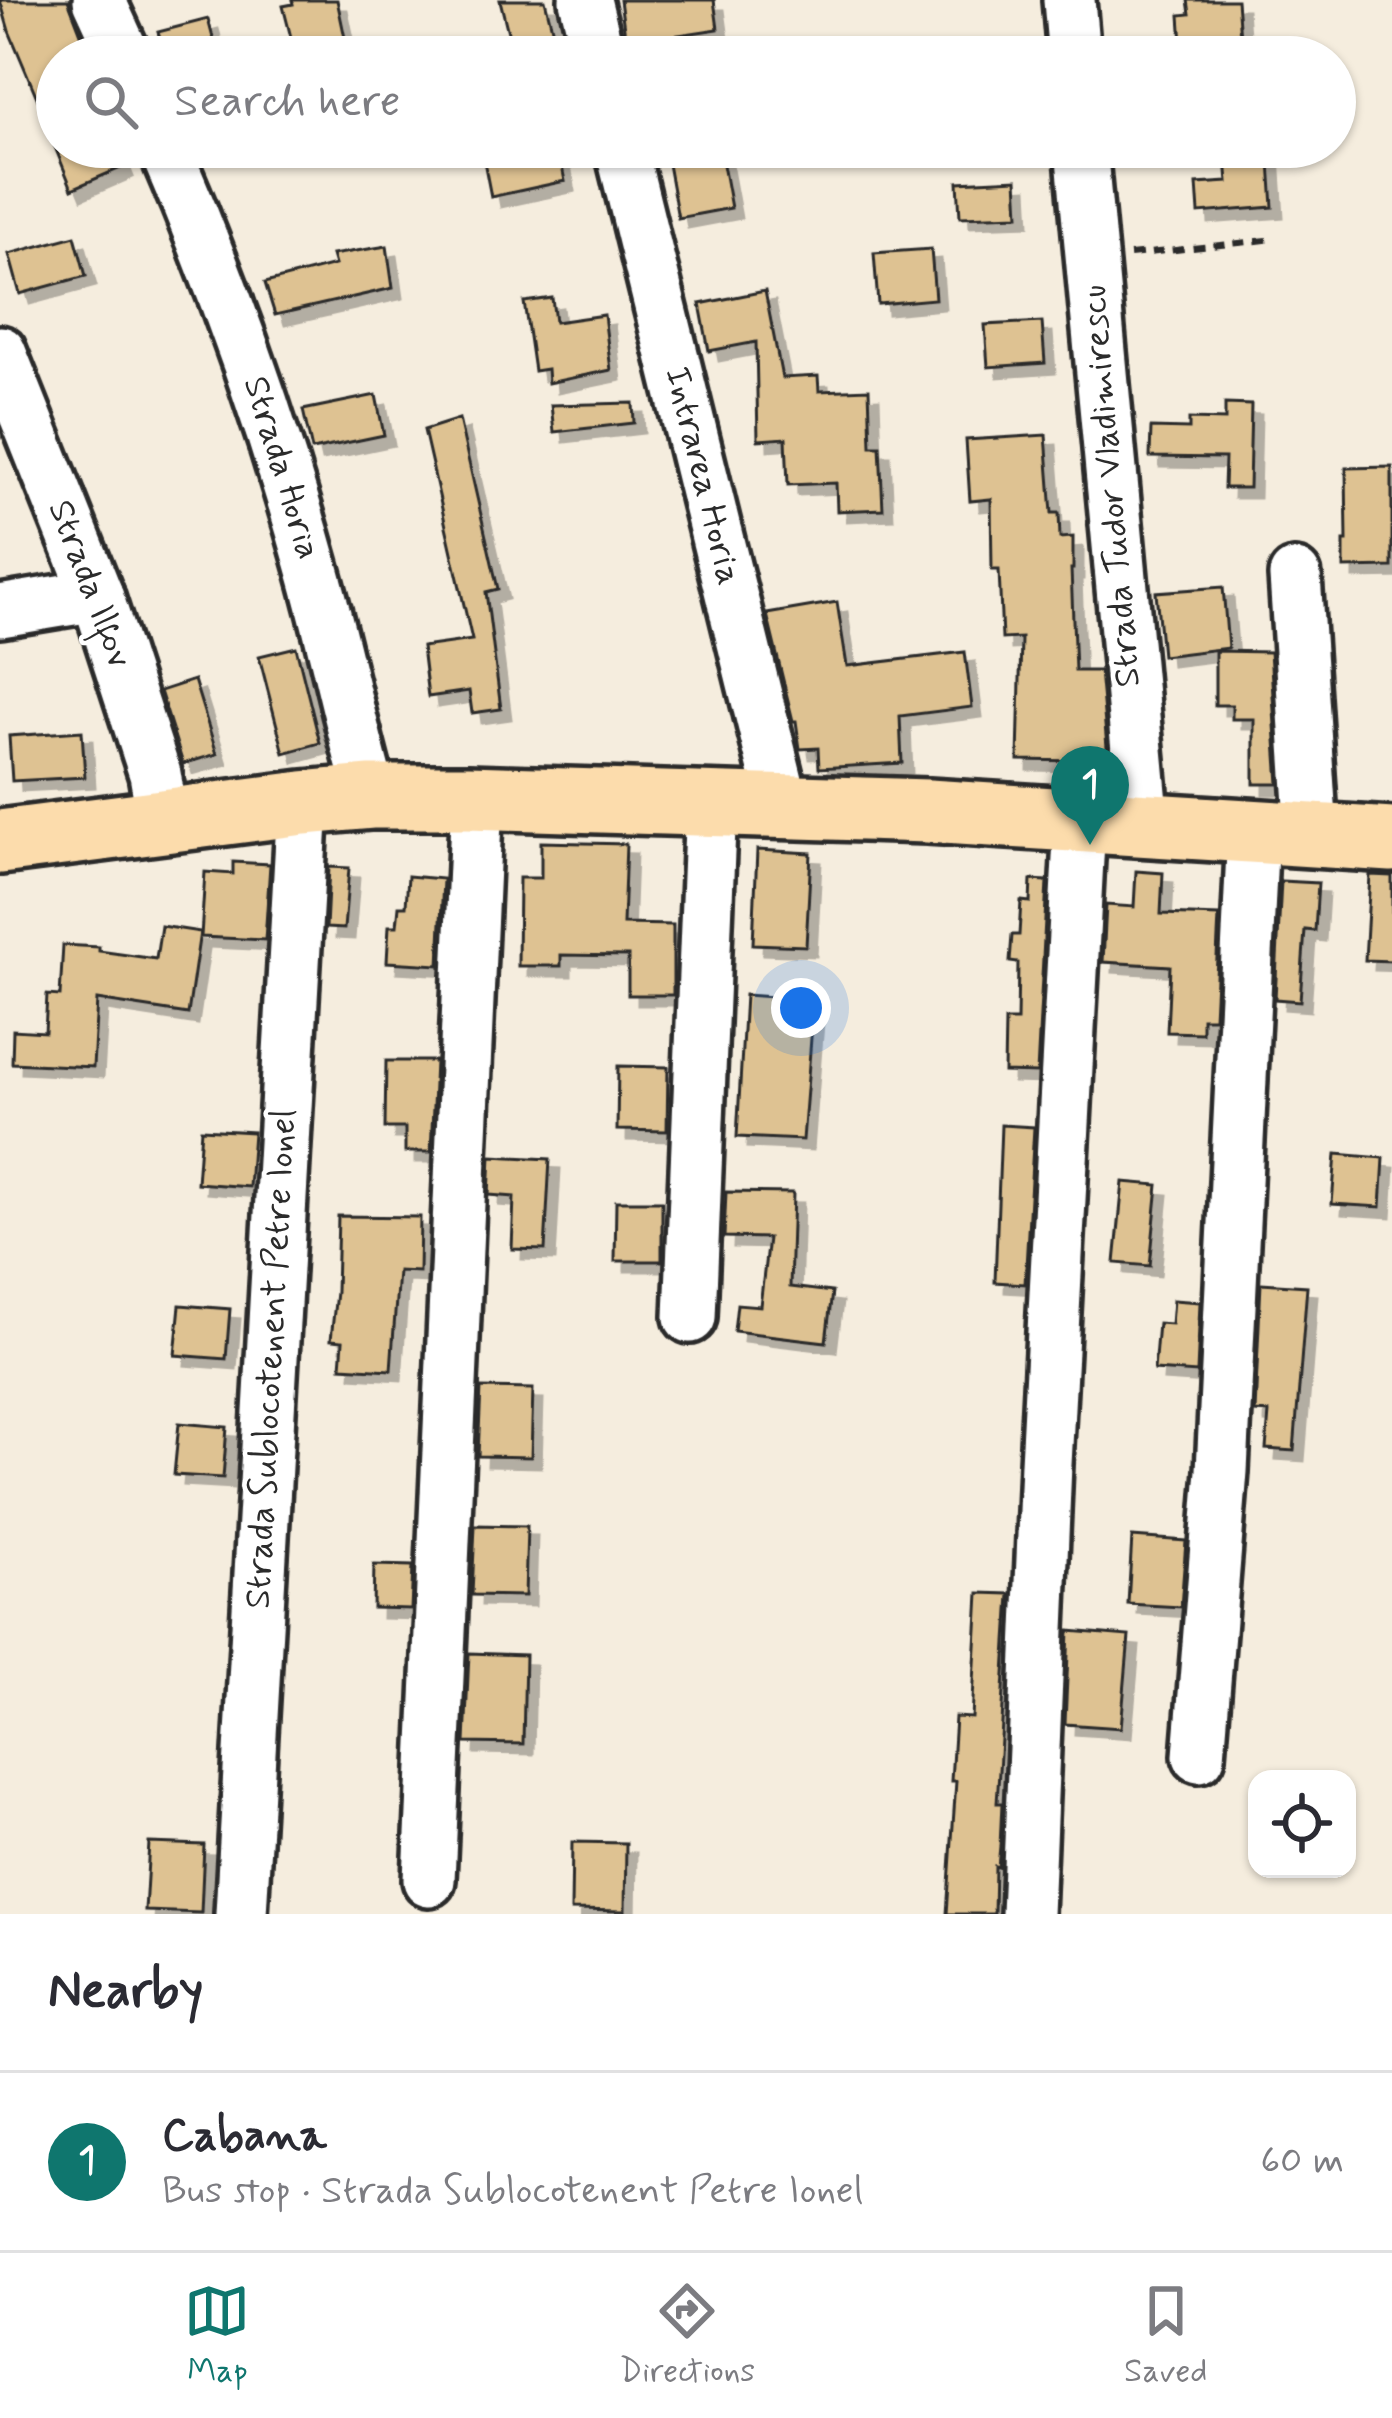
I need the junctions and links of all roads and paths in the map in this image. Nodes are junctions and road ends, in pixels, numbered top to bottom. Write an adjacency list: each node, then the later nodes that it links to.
1 (99, 0): 4 (street)
2 (585, 0): 5 (street)
3 (1069, 0): 6 (street)
4 (115, 36)
5 (594, 36)
6 (1072, 36)
7 (172, 168): 16 (street, Strada Horia)
8 (626, 168): 20 (street, Intrarea Horia)
9 (1084, 168): 11 (street, Strada Tudor Vladimirescu)
10 (1275, 239): 11 (path)
11 (1091, 259): 23 (street, Strada Tudor Vladimirescu)
12 (0, 352): 14 (street, Strada Ilfov)
13 (1295, 576): 24 (street)
14 (97, 595): 15 (street); 21 (street, Strada Ilfov)
15 (0, 611)
16 (371, 797): 17 (main road); 18 (main road)
17 (477, 797): 19 (main road); 29 (street)
18 (303, 803): 21 (main road); 30 (street, Strada Sublocotenent Petre Ionel)
19 (712, 803): 20 (main road); 27 (street)
20 (783, 805): 22 (main road)
21 (163, 820): 26 (main road)
22 (1081, 821): 23 (main road); 31 (street)
23 (1144, 825): 24 (main road)
24 (1283, 833): 25 (main road); 28 (street)
25 (1392, 840)
26 (0, 842)
27 (690, 1317)
28 (1199, 1756)
29 (429, 1880)
30 (241, 1914)
31 (1027, 1914)

